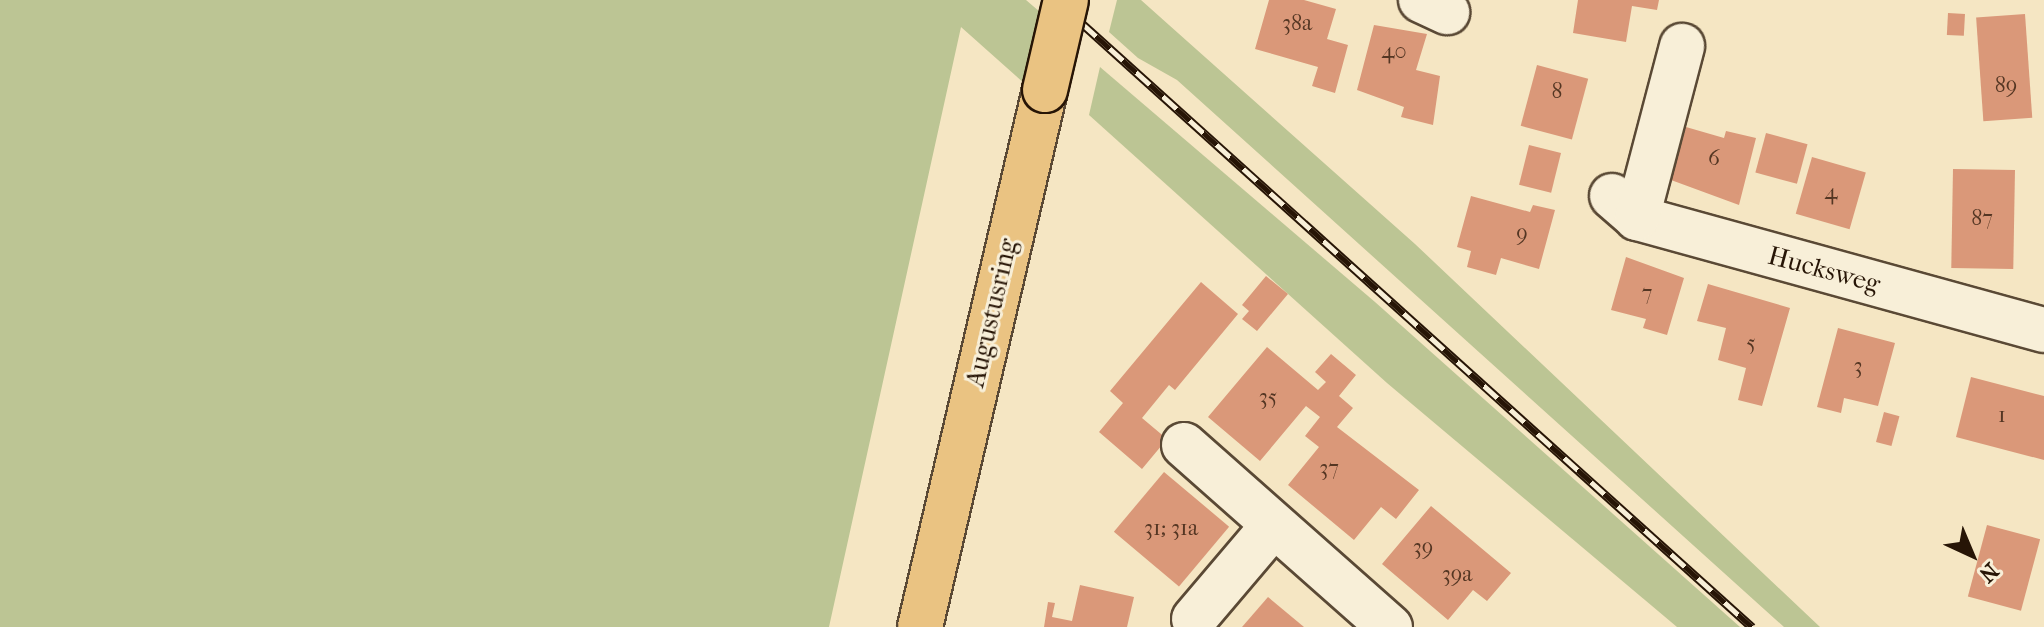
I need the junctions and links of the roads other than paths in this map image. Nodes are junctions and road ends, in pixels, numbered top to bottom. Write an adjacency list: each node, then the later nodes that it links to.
1 (1066, 0): 8 (main road, Augustusring, bridge)
2 (1682, 46): 3 (street, Hucksweg)
3 (2044, 330)
4 (1184, 445): 5 (street)
5 (1272, 527): 6 (street); 7 (street)
6 (1194, 619)
7 (1382, 625)
8 (920, 627)

